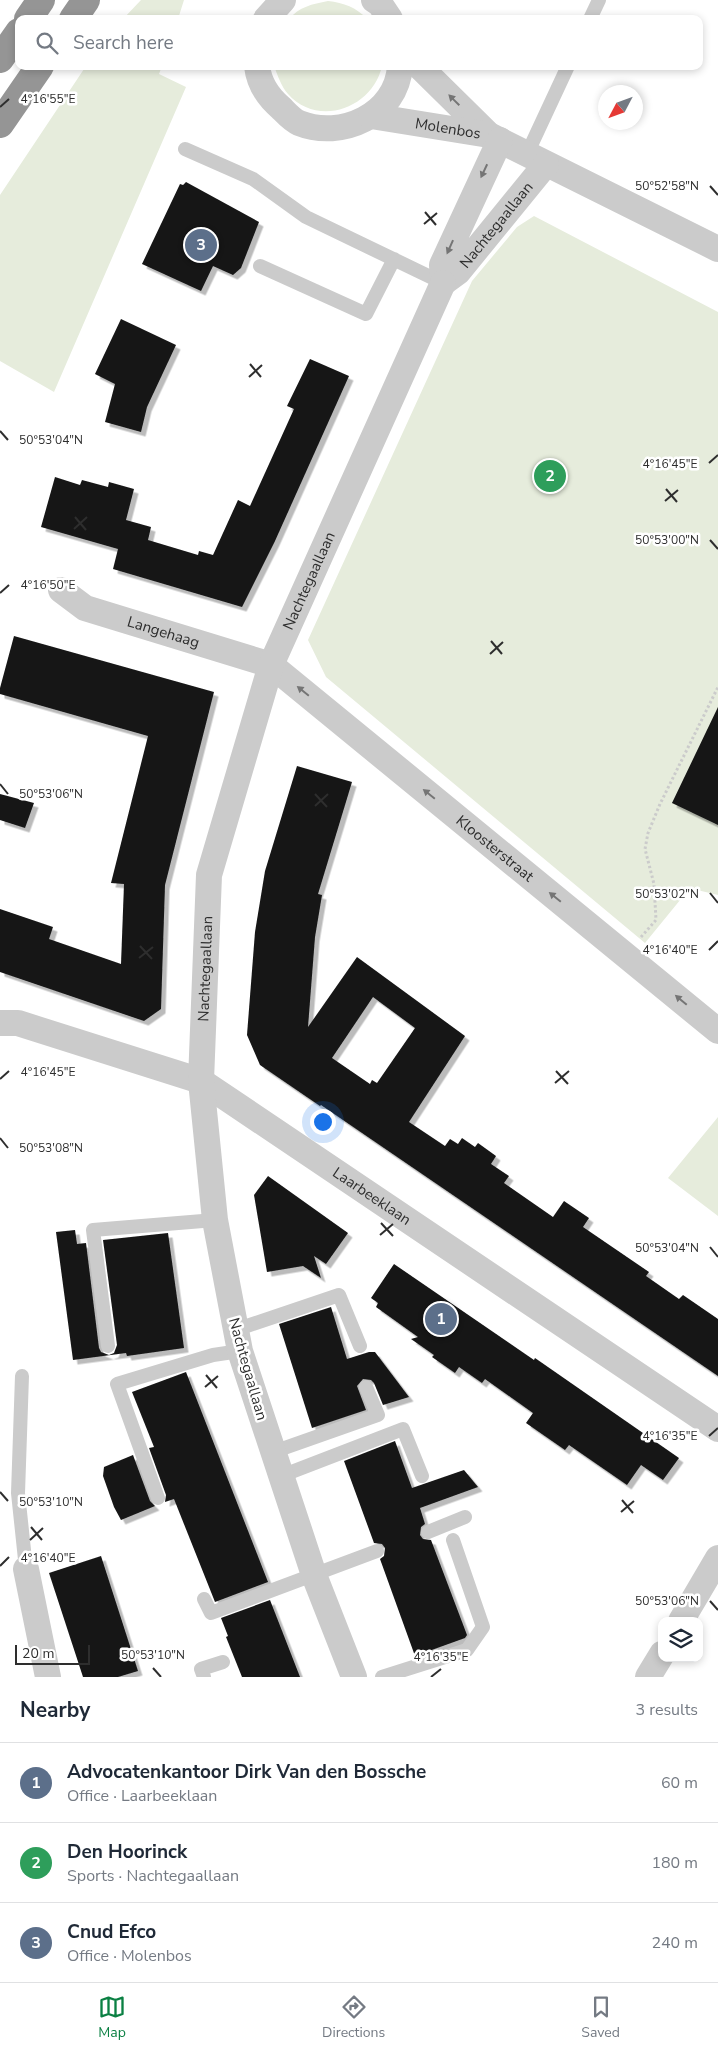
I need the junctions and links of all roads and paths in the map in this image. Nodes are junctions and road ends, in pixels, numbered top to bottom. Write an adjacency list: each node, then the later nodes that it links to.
1 (41, 0): 7 (highway)
2 (86, 0): 8 (highway)
3 (283, 0): 9 (street)
4 (374, 0): 10 (street)
5 (395, 0): 11 (street)
6 (598, 0): 12 (lane)
7 (31, 15)
8 (76, 15)
9 (270, 15)
10 (387, 15)
11 (394, 15)
12 (592, 15)
13 (15, 38): 14 (highway)
14 (0, 59)
15 (37, 70): 21 (highway)
16 (257, 70): 20 (street)
17 (400, 70): 20 (street)
18 (423, 70): 22 (street, Molenbos, one-way to 18)
19 (567, 70): 24 (lane)
20 (371, 116): 22 (street, Molenbos)
21 (0, 124)
22 (494, 138): 24 (street); 28 (street, Nachtegaallaan, one-way to 28)
23 (185, 149): 26 (lane)
24 (536, 159): 25 (street); 28 (street, Nachtegaallaan)
25 (718, 249)
26 (394, 259): 27 (lane); 28 (lane)
27 (260, 266)
28 (443, 283): 30 (street, Nachtegaallaan)
29 (61, 590): 30 (street, Langehaag)
30 (271, 665): 32 (street, Kloosterstraat, one-way to 30); 35 (street, Nachtegaallaan)
31 (718, 687): 32 (path)
32 (627, 955): 34 (street, Kloosterstraat, one-way to 32)
33 (0, 1022): 35 (street, Laarbeeklaan)
34 (718, 1032)
35 (201, 1082): 36 (street, Nachtegaallaan); 42 (street, Laarbeeklaan)
36 (215, 1220): 37 (street, Nachtegaallaan); 38 (lane)
37 (237, 1340): 39 (lane); 43 (street, Nachtegaallaan); 45 (lane)
38 (108, 1346)
39 (360, 1346)
40 (22, 1376): 51 (lane)
41 (366, 1387): 43 (lane)
42 (718, 1429)
43 (276, 1464): 44 (lane); 52 (street, Nachtegaallaan)
44 (422, 1476)
45 (158, 1498)
46 (465, 1517): 47 (lane)
47 (428, 1532)
48 (453, 1540): 60 (lane)
49 (377, 1551): 52 (lane)
50 (718, 1558): 54 (street)
51 (26, 1569): 57 (street)
52 (314, 1575): 53 (lane); 59 (street, Nachtegaallaan)
53 (204, 1599)
54 (683, 1617)
55 (658, 1661): 61 (street)
56 (223, 1662): 58 (lane)
57 (48, 1677)
58 (204, 1677)
59 (354, 1677)
60 (382, 1677)
61 (648, 1677)

